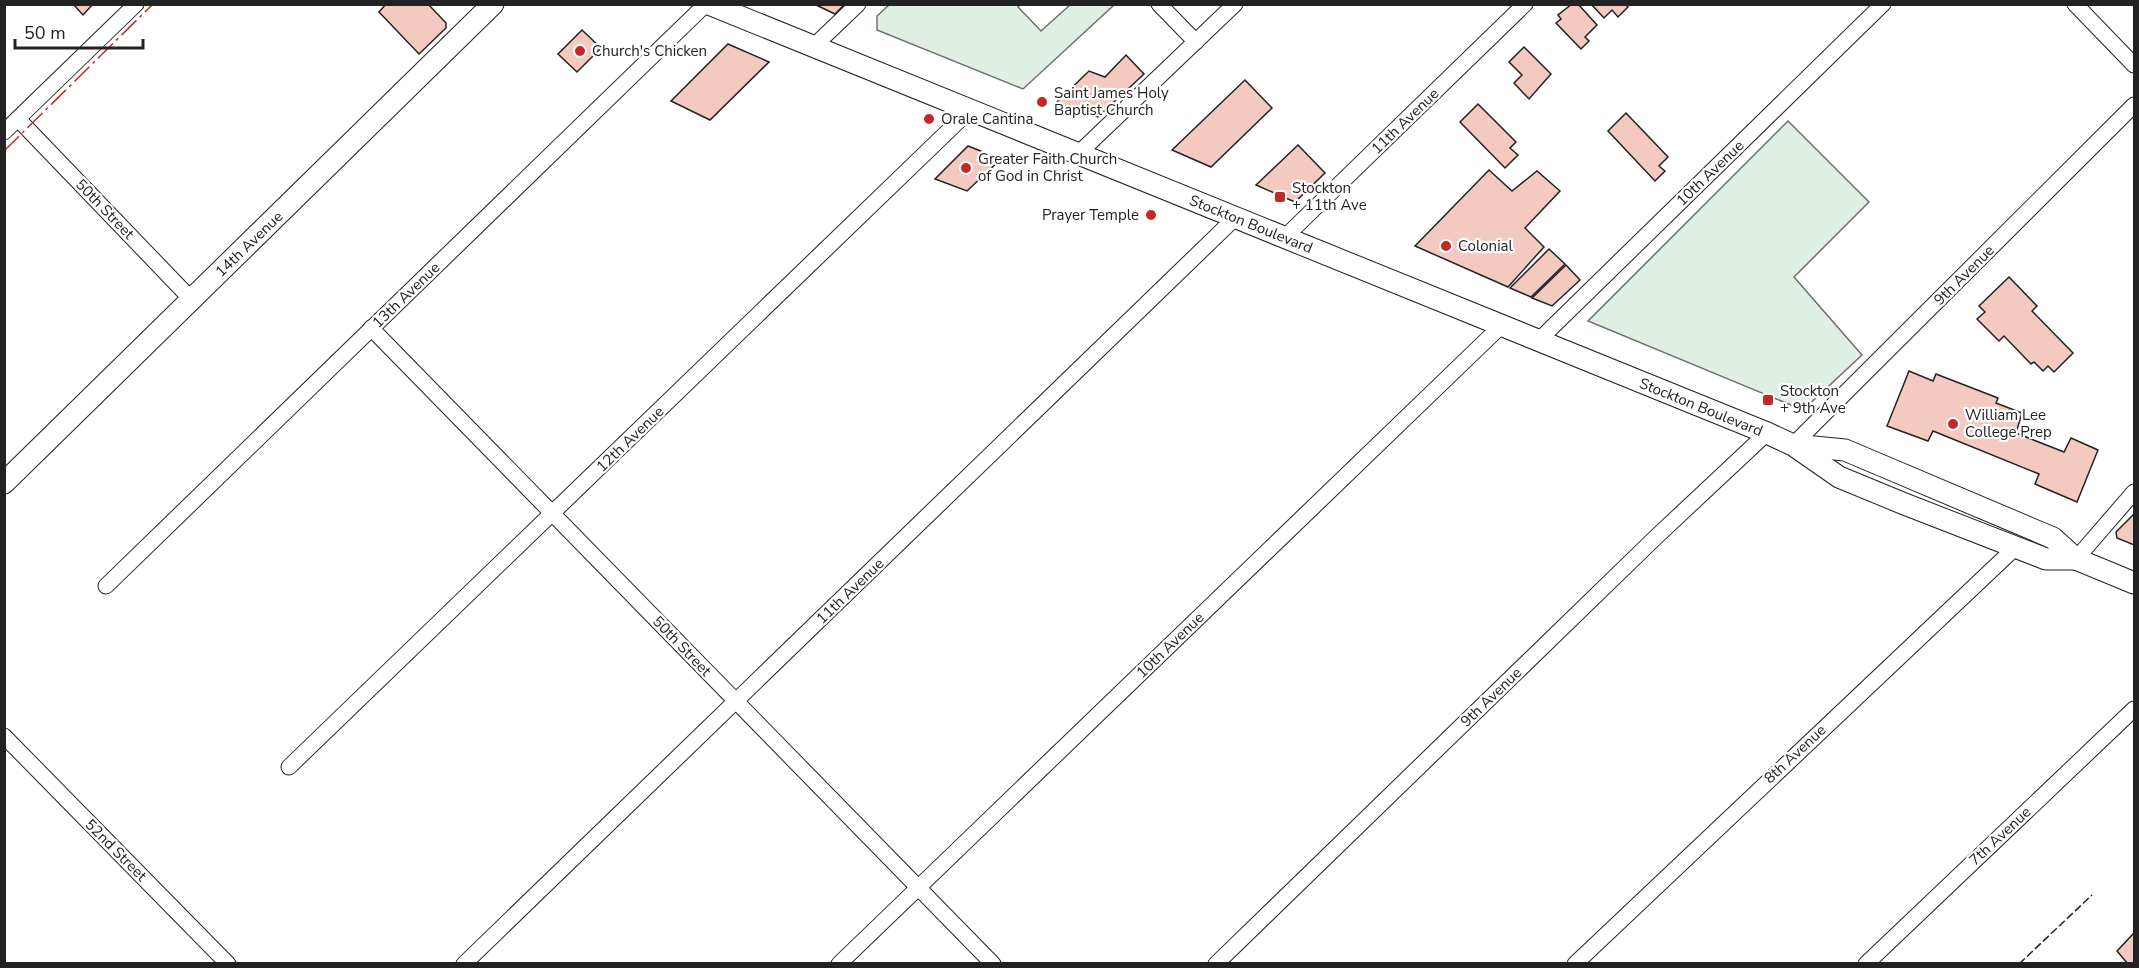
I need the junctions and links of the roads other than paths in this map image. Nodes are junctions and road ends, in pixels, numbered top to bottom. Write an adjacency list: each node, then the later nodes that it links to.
1 (136, 4): 15 (street)
2 (493, 4): 20 (main road, 14th Avenue)
3 (707, 4): 11 (main road, Stockton Boulevard); 22 (street, 13th Avenue)
4 (858, 4): 11 (street)
5 (1159, 4): 10 (street)
6 (1235, 4): 10 (street)
7 (1525, 4): 19 (street, 11th Avenue)
8 (1883, 4): 23 (street, 10th Avenue)
9 (2075, 4): 12 (street)
10 (1196, 42): 17 (street)
11 (813, 47): 14 (main road, Stockton Boulevard)
12 (2134, 65)
13 (2134, 105): 25 (street, 9th Avenue)
14 (970, 110): 17 (main road, Stockton Boulevard); 28 (street, 12th Avenue)
15 (18, 119): 16 (street); 20 (street, 50th Street)
16 (4, 132)
17 (1078, 154): 18 (main road, Stockton Boulevard)
18 (1235, 218): 19 (main road, Stockton Boulevard); 33 (street, 11th Avenue)
19 (1284, 238): 21 (main road, Stockton Boulevard)
20 (192, 300): 26 (main road, 14th Avenue)
21 (1501, 326): 23 (main road, Stockton Boulevard); 37 (street, 10th Avenue)
22 (371, 328): 28 (street, 50th Street); 32 (street, 13th Avenue)
23 (1538, 341): 24 (main road, Stockton Boulevard)
24 (1767, 433): 25 (main road, Stockton Boulevard); 42 (street, 9th Avenue)
25 (1793, 445): 29 (main road, Stockton Boulevard); 30 (main road, Stockton Boulevard)
26 (4, 483)
27 (2134, 492): 30 (street)
28 (552, 513): 33 (street, 50th Street); 36 (street, 12th Avenue)
29 (2017, 546): 30 (main road, Stockton Boulevard); 43 (street, 8th Avenue)
30 (2076, 559): 31 (main road, Stockton Boulevard)
31 (2134, 583)
32 (106, 586)
33 (736, 701): 37 (street, 50th Street); 39 (street, 11th Avenue)
34 (2134, 709): 44 (street, 7th Avenue)
35 (4, 736): 38 (street, 52nd Street)
36 (290, 767)
37 (918, 887): 40 (street, 10th Avenue); 41 (street, 50th Street)
38 (228, 963)
39 (464, 963)
40 (838, 963)
41 (993, 963)
42 (1216, 963)
43 (1575, 963)
44 (1866, 963)

